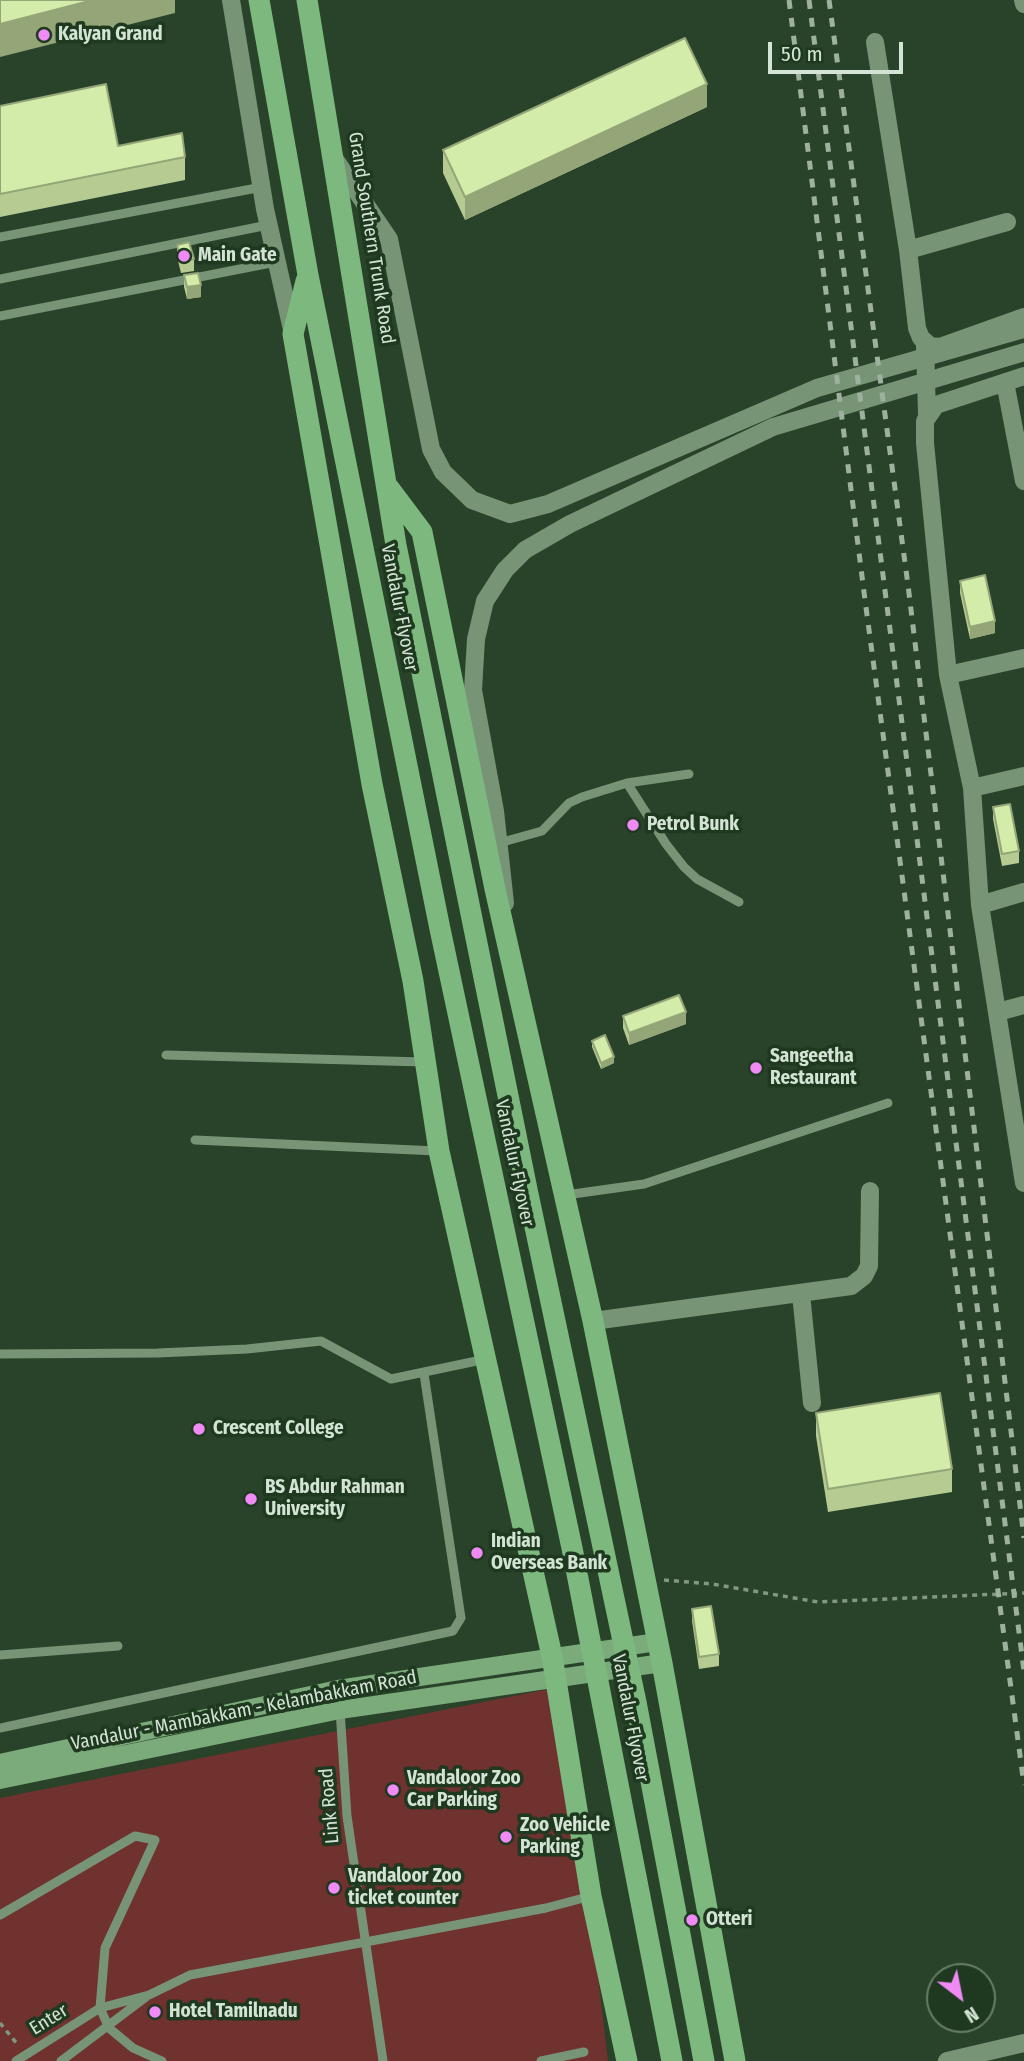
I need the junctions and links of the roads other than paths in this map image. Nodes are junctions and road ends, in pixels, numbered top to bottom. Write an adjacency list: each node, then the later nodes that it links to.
1 (231, 0): 6 (street)
2 (259, 0): 12 (highway)
3 (307, 0): 5 (highway, Grand Southern Trunk Road)
4 (875, 42): 10 (street)
5 (336, 161): 16 (street); 24 (highway, Grand Southern Trunk Road)
6 (262, 187): 8 (street); 9 (lane)
7 (1007, 222): 10 (street)
8 (268, 225): 11 (street); 13 (lane)
9 (0, 237)
10 (908, 250): 18 (street)
11 (276, 262): 14 (lane); 17 (street)
12 (308, 275): 17 (highway); 76 (highway, Vandalur Flyover)
13 (0, 279)
14 (0, 316)
15 (1024, 317): 18 (street)
16 (1024, 329)
17 (293, 334): 39 (highway)
18 (925, 343): 22 (street)
19 (1024, 352): 31 (street)
20 (1024, 376): 21 (street)
21 (1005, 382): 22 (street); 23 (street)
22 (928, 414): 26 (street)
23 (1024, 481)
24 (386, 483): 35 (highway); 77 (highway, Vandalur Flyover)
25 (1024, 658): 26 (street)
26 (948, 675): 30 (street)
27 (689, 774): 29 (lane)
28 (1024, 776): 30 (street)
29 (627, 783): 31 (lane); 33 (lane)
30 (972, 788): 34 (street)
31 (499, 843): 35 (street)
32 (1024, 892): 34 (street)
33 (739, 902)
34 (980, 905): 37 (street)
35 (508, 942): 46 (highway)
36 (1024, 1005): 37 (street)
37 (998, 1012): 41 (street)
38 (166, 1055): 39 (lane)
39 (424, 1062): 43 (highway)
40 (888, 1103): 46 (lane)
41 (1021, 1138): 44 (street)
42 (195, 1140): 43 (lane)
43 (439, 1151): 50 (highway)
44 (1024, 1183)
45 (870, 1191): 47 (street)
46 (566, 1195): 48 (highway)
47 (801, 1294): 48 (street); 52 (street)
48 (593, 1321): 54 (highway)
49 (0, 1354): 51 (lane)
50 (488, 1359): 51 (lane); 56 (highway)
51 (424, 1374): 59 (lane)
52 (812, 1403)
53 (118, 1646): 55 (lane)
54 (659, 1653): 56 (main road, Vandalur - Mambakkam - Kelambakkam Road); 57 (main road, Vandalur - Mambakkam - Kelambakkam Road); 78 (highway)
55 (0, 1655)
56 (552, 1656): 57 (highway); 60 (main road, Vandalur - Mambakkam - Kelambakkam Road)
57 (556, 1679): 58 (main road, Vandalur - Mambakkam - Kelambakkam Road); 62 (highway)
58 (340, 1710): 61 (main road, Vandalur - Mambakkam - Kelambakkam Road); 64 (lane, Link Road)
59 (0, 1728)
60 (0, 1763)
61 (0, 1780)
62 (592, 1896): 64 (lane); 75 (highway)
63 (0, 1915): 66 (lane)
64 (365, 1940): 65 (lane); 73 (lane, Link Road)
65 (149, 1996): 66 (lane, Enter); 67 (lane)
66 (100, 2008): 67 (lane); 70 (lane, Enter)
67 (109, 2028): 71 (lane); 72 (lane)
68 (1024, 2043): 79 (street)
69 (584, 2052): 74 (lane)
70 (16, 2061)
71 (61, 2061)
72 (162, 2061)
73 (383, 2061)
74 (541, 2061)
75 (627, 2061)
76 (672, 2061)
77 (704, 2061)
78 (735, 2061)
79 (947, 2061)

